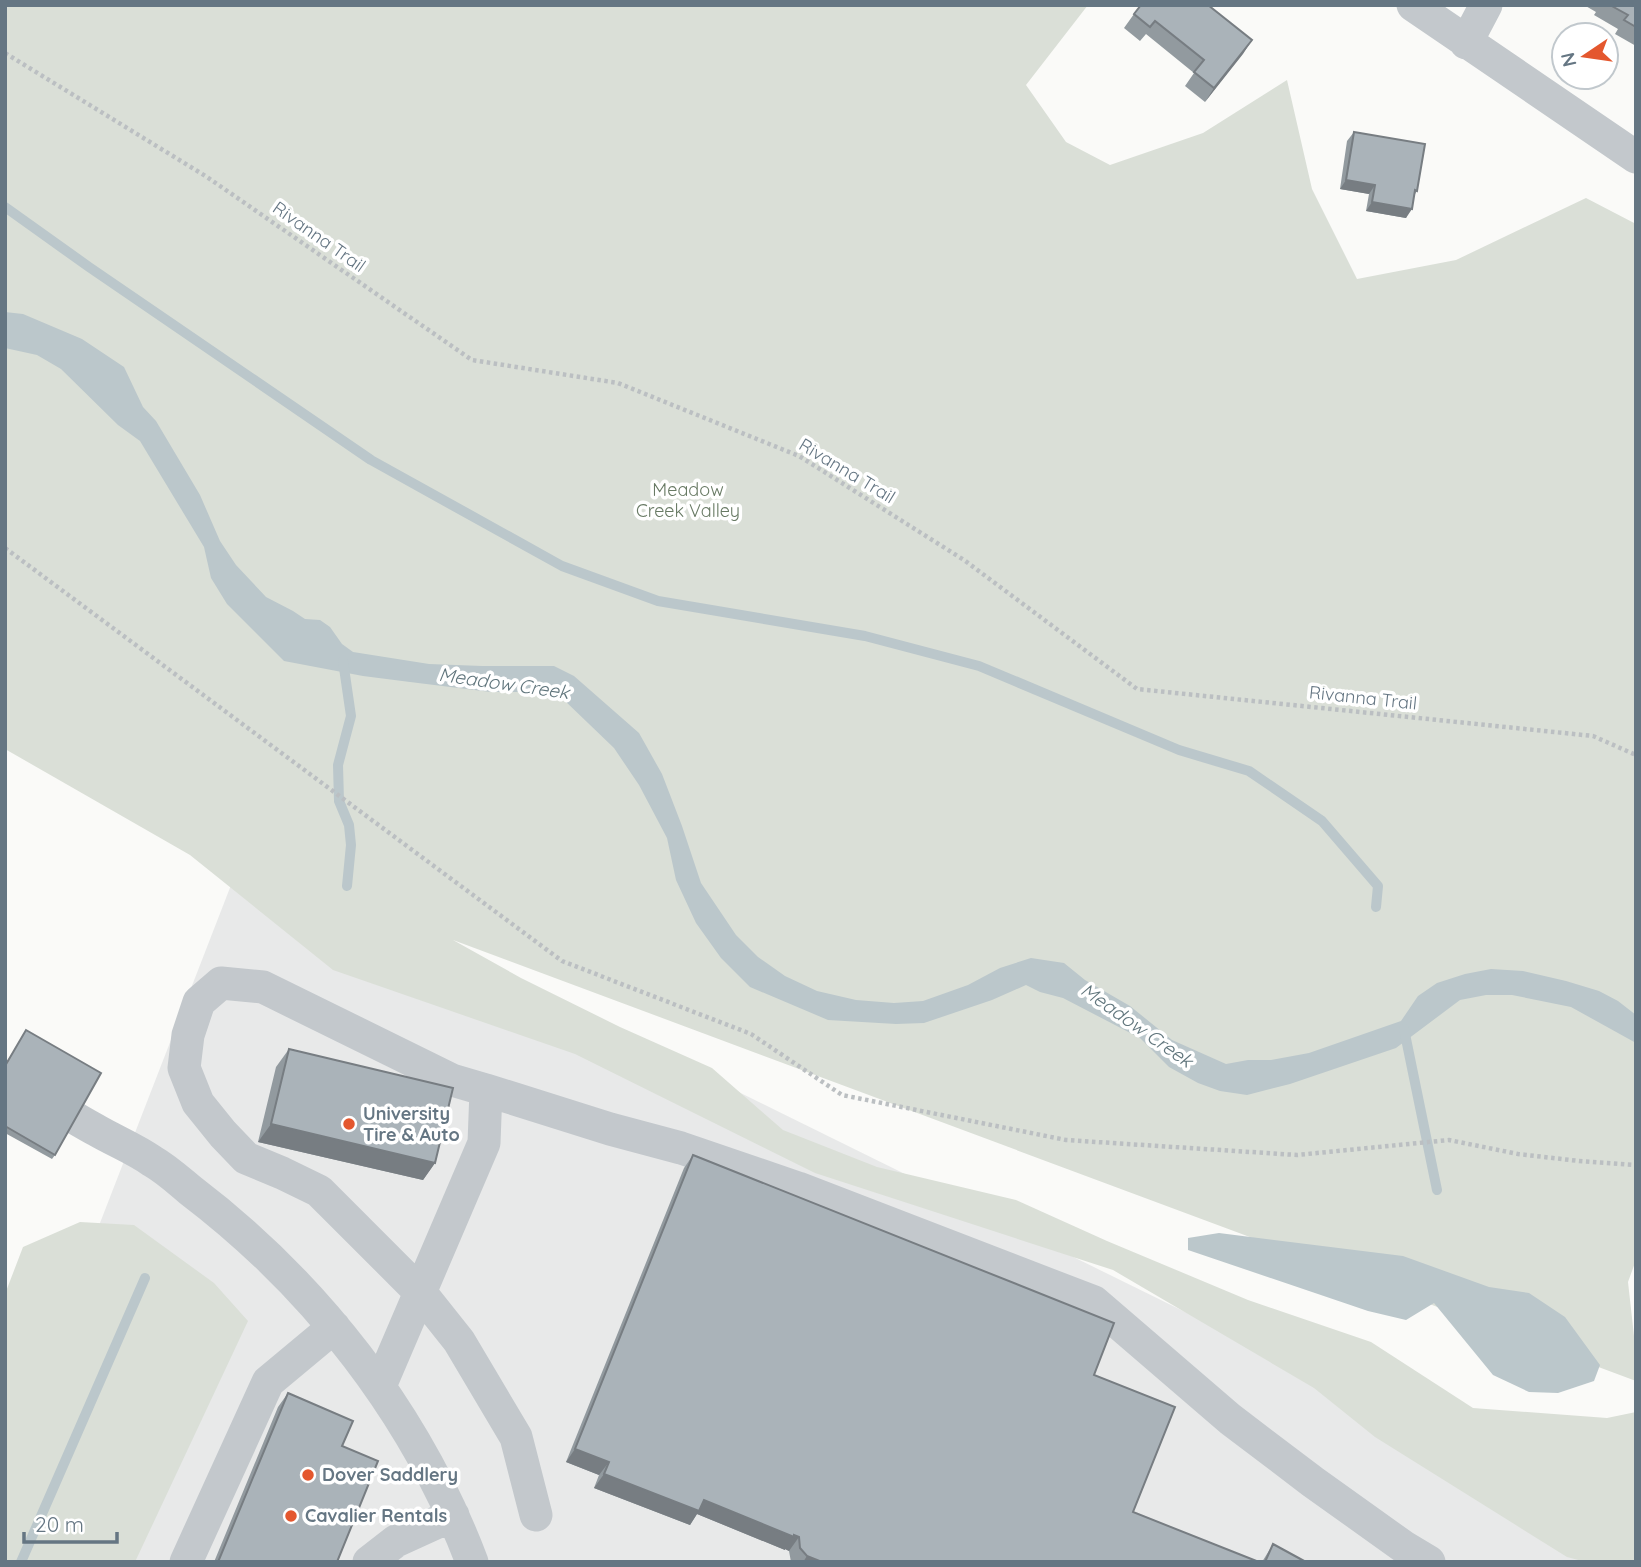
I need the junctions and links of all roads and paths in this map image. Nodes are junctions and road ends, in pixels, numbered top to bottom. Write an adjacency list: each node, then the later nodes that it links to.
1 (1413, 5): 3 (street)
2 (1486, 5): 3 (street)
3 (1466, 43): 5 (street)
4 (5, 53): 7 (path, Rivanna Trail)
5 (1636, 157)
6 (5, 548): 10 (path)
7 (1636, 755)
8 (5, 1076): 12 (street)
9 (486, 1090): 11 (street); 11 (street); 19 (street)
10 (1636, 1165)
11 (420, 1292): 13 (street); 14 (street)
12 (334, 1327): 13 (street); 16 (street)
13 (380, 1387): 15 (street)
14 (536, 1515)
15 (453, 1516): 17 (street); 18 (street)
16 (186, 1562)
17 (369, 1562)
18 (472, 1562)
19 (1429, 1562)

